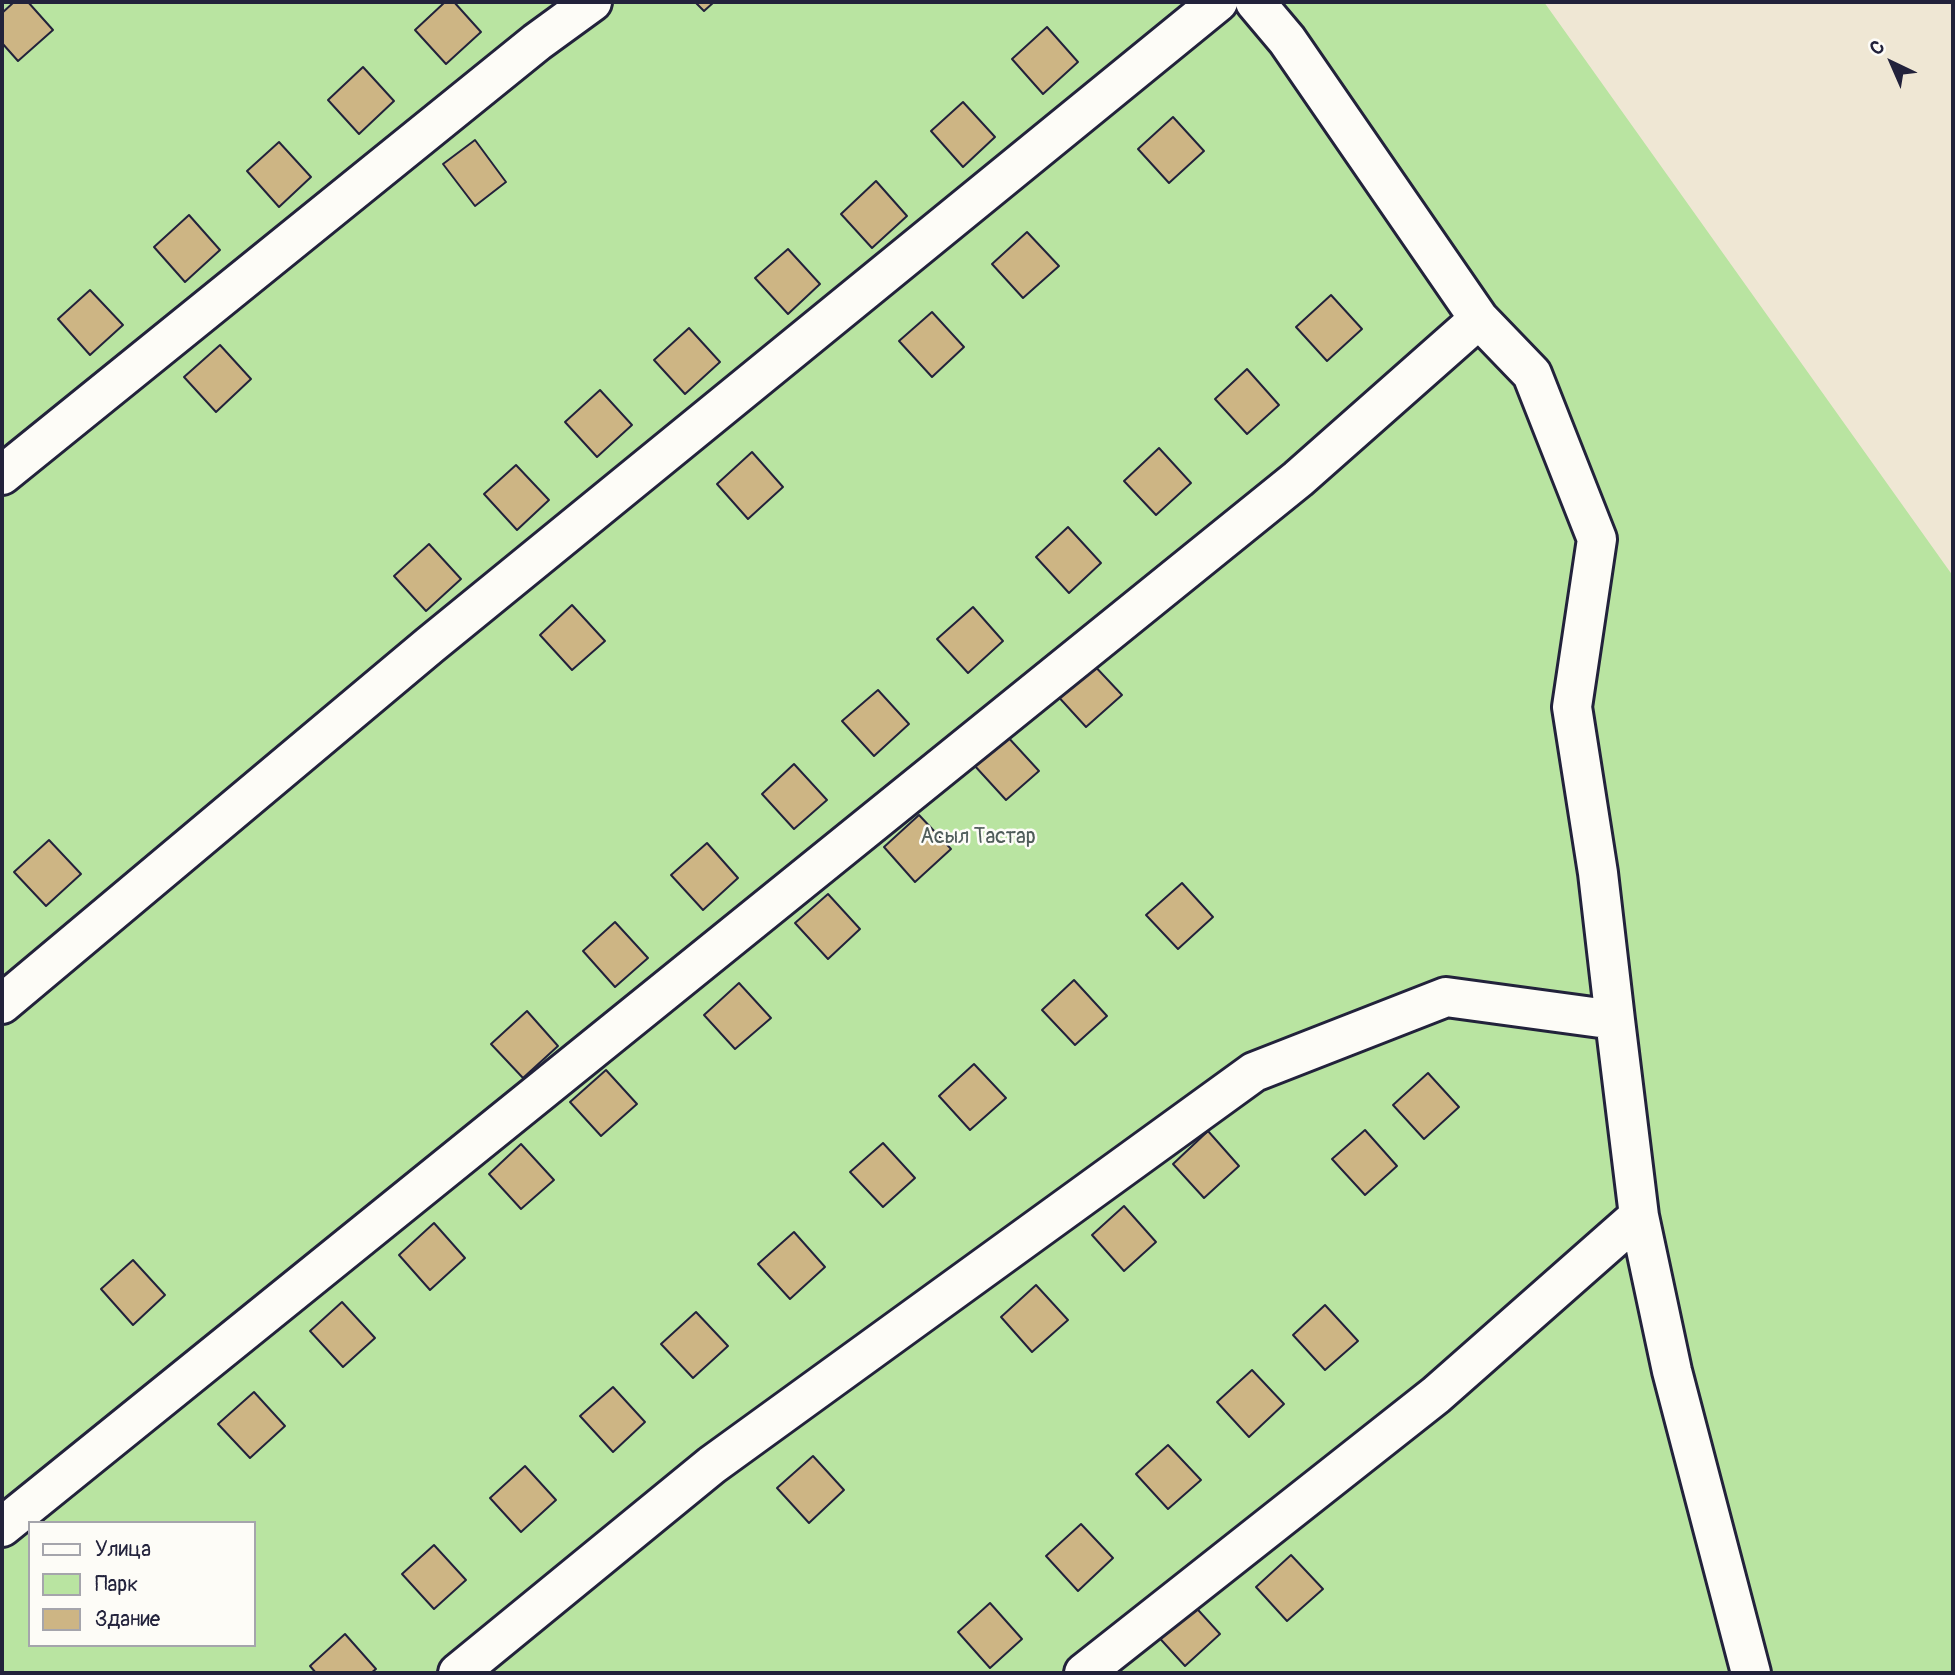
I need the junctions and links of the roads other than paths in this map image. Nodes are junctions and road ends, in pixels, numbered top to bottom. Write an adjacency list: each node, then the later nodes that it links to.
1 (592, 2): 5 (street)
2 (1218, 2): 6 (street)
3 (1255, 2): 4 (street)
4 (1479, 319): 7 (street); 9 (street)
5 (2, 475)
6 (2, 1004)
7 (1615, 1020): 8 (street); 10 (street)
8 (1639, 1216): 11 (street); 12 (street)
9 (2, 1527)
10 (458, 1673)
11 (1084, 1673)
12 (1751, 1673)

